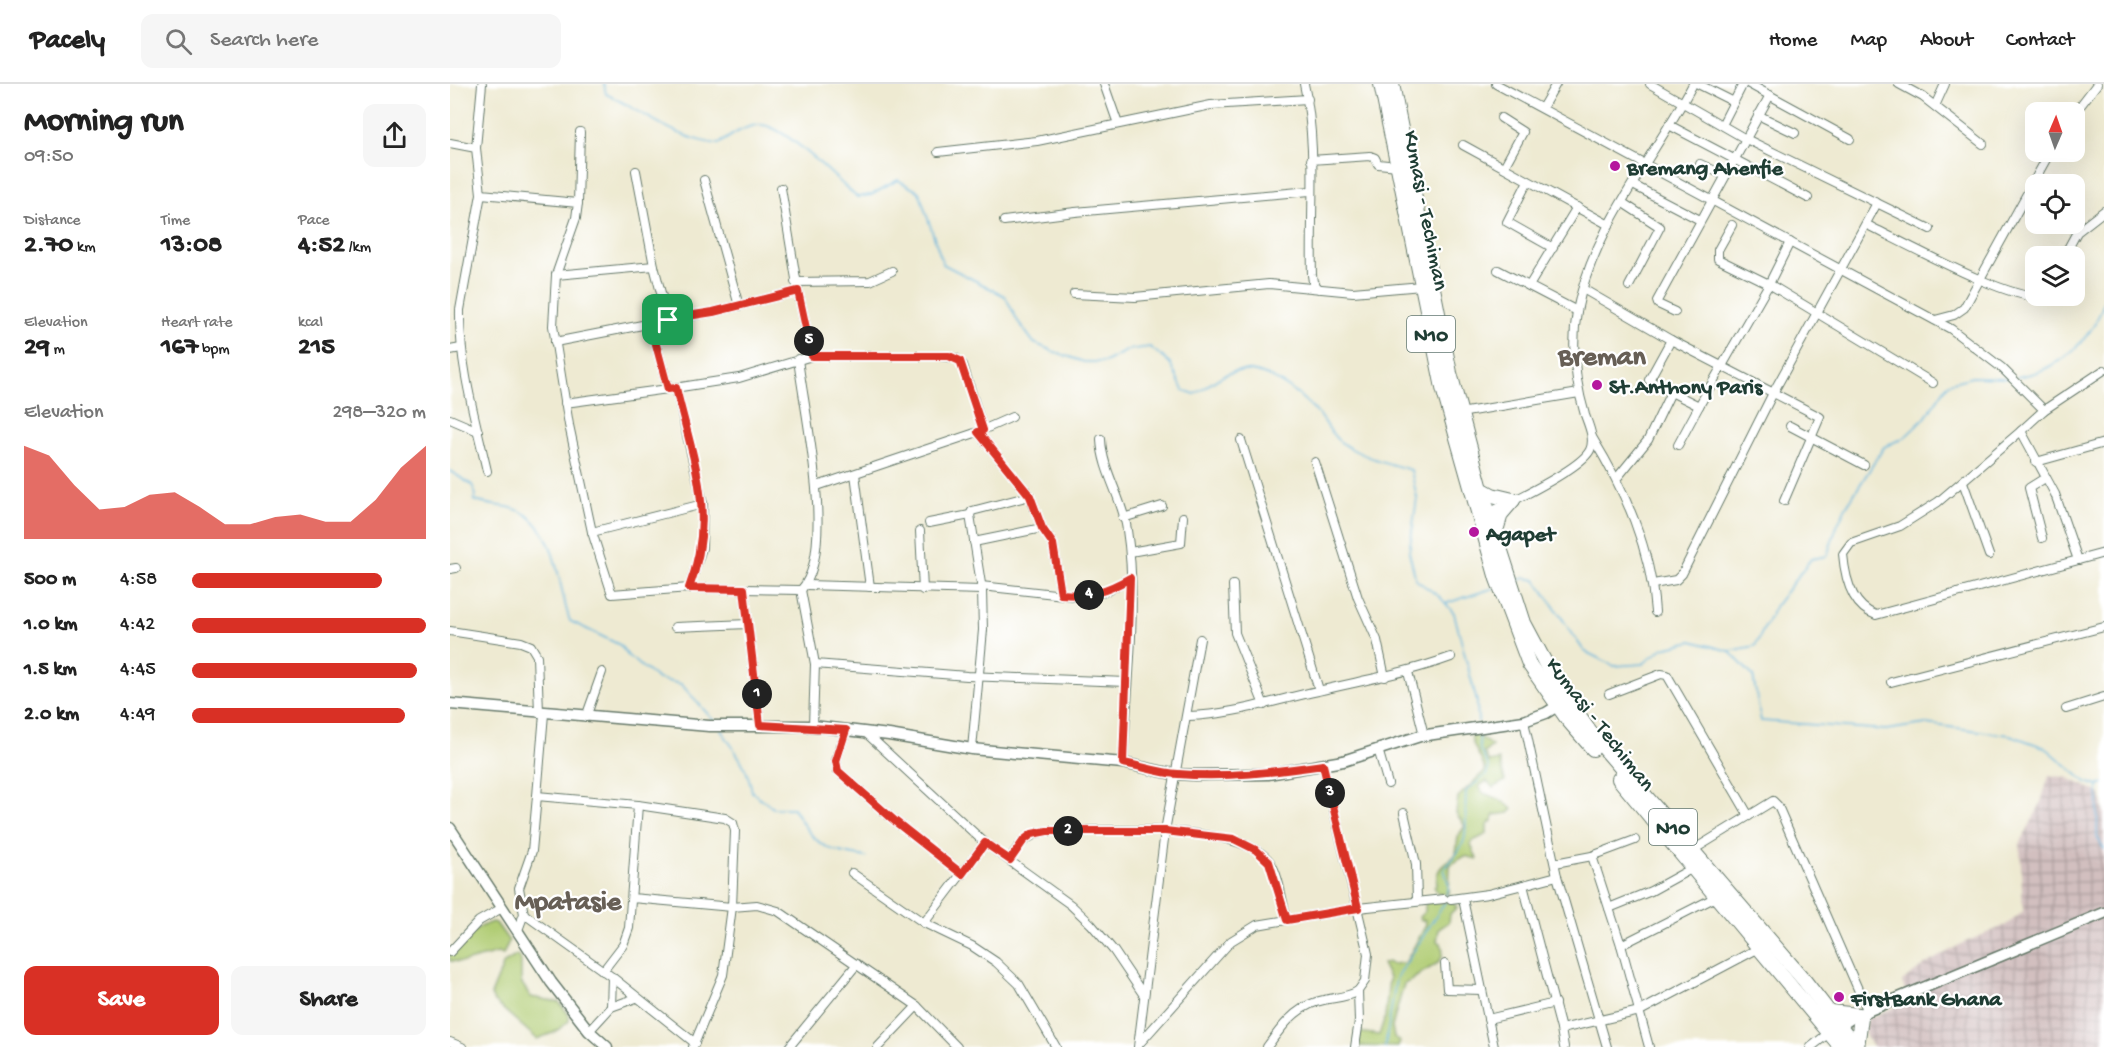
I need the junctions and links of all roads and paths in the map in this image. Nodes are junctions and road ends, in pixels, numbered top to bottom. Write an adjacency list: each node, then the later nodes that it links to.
1 (482, 84): 35 (street)
2 (1104, 84): 25 (street)
3 (1304, 84): 17 (street)
4 (1381, 84): 42 (highway, Kumasi - Techiman / N10)
5 (1392, 84): 107 (highway, N10)
6 (1496, 84): 22 (street)
7 (1556, 84): 22 (street)
8 (1650, 84): 20 (street)
9 (1693, 84): 20 (street)
10 (1698, 84): 18 (street)
11 (1743, 84): 18 (street)
12 (1749, 84): 16 (street)
13 (1899, 84): 21 (street)
14 (1945, 84): 21 (street)
15 (2097, 84): 19 (street)
16 (1770, 95): 23 (street); 31 (street)
17 (1308, 99): 25 (street); 38 (street)
18 (1734, 102): 27 (street)
19 (2083, 102)
20 (1683, 103): 26 (street); 27 (street)
21 (1935, 106): 33 (street)
22 (1542, 108): 40 (street)
23 (1758, 115): 29 (street); 30 (street)
24 (1501, 118): 43 (street)
25 (1118, 124): 36 (street)
26 (1669, 125): 37 (street); 40 (street)
27 (1722, 125): 30 (street)
28 (580, 132): 54 (street)
29 (1795, 132)
30 (1744, 138): 37 (street); 56 (street)
31 (1850, 139)
32 (450, 143): 35 (street)
33 (1983, 144)
34 (1463, 145): 43 (street)
35 (477, 148): 51 (street)
36 (938, 152)
37 (1734, 158): 45 (street); 53 (street)
38 (1311, 160): 42 (street); 50 (street)
39 (2044, 162): 73 (street)
40 (1646, 163): 48 (street); 52 (street)
41 (1700, 164): 45 (street)
42 (1398, 166): 76 (highway, Kumasi - Techiman / N10)
43 (1504, 167): 47 (street)
44 (636, 171): 68 (street)
45 (1724, 175): 52 (street)
46 (704, 180): 84 (street)
47 (1528, 181): 57 (street); 67 (street)
48 (1633, 185): 55 (street); 59 (street)
49 (781, 188): 74 (street)
50 (1310, 191): 60 (street); 79 (street)
51 (481, 194): 54 (street); 93 (street)
52 (1711, 198): 59 (street); 65 (street)
53 (1808, 198)
54 (578, 203): 72 (street)
55 (1623, 203): 61 (street); 78 (street)
56 (1876, 204): 63 (street); 64 (street)
57 (1577, 207): 61 (street); 67 (street)
58 (2104, 211): 66 (street)
59 (1700, 220): 86 (street)
60 (1004, 221)
61 (1609, 225): 80 (street)
62 (1732, 225): 75 (street)
63 (1867, 225): 70 (street); 73 (street)
64 (1930, 229)
65 (1790, 242): 70 (street); 75 (street)
66 (2069, 246)
67 (1553, 248): 77 (street)
68 (654, 266): 72 (street); 88 (street)
69 (1498, 270): 77 (street)
70 (1843, 270): 87 (street); 89 (street)
71 (892, 271): 74 (street)
72 (556, 275): 92 (street)
73 (1979, 279): 83 (street); 89 (street)
74 (795, 282): 81 (street)
75 (1769, 284): 87 (street); 97 (street)
76 (1422, 286): 79 (street); 136 (highway, Kumasi - Techiman / N10)
77 (1529, 286): 85 (street)
78 (1629, 286)
79 (1319, 289): 82 (street)
80 (1583, 289): 85 (street); 91 (street)
81 (798, 291): 84 (street); 95 (street)
82 (1074, 294)
83 (2025, 294)
84 (740, 306): 88 (street)
85 (1577, 311): 102 (street)
86 (1675, 312)
87 (1819, 314): 99 (street); 103 (street)
88 (668, 320): 90 (street)
89 (1935, 320): 106 (street)
90 (650, 322): 92 (street); 100 (street)
91 (1671, 340): 97 (street); 101 (street)
92 (555, 342): 104 (street)
93 (461, 348): 94 (street); 111 (street)
94 (450, 350)
95 (812, 356): 96 (street); 112 (street)
96 (798, 359): 100 (street); 128 (street)
97 (1720, 366): 103 (street); 105 (street)
98 (2104, 370): 106 (street)
99 (1933, 383)
100 (672, 388): 104 (street); 133 (street)
101 (1671, 392): 105 (street); 125 (street)
102 (1579, 393): 107 (street); 114 (street)
103 (1773, 393): 115 (street); 152 (street)
104 (565, 403): 142 (street)
105 (1699, 406): 119 (street)
106 (2044, 410): 113 (street)
107 (1460, 413): 129 (highway, N10)
108 (1012, 417): 112 (street)
109 (450, 419): 111 (street)
110 (1790, 426): 115 (street)
111 (478, 431): 123 (street)
112 (980, 431): 124 (street); 130 (street)
113 (2021, 431): 121 (street); 127 (street)
114 (1592, 436): 125 (street); 131 (street)
115 (1812, 437): 122 (street); 132 (street)
116 (1101, 438): 138 (street)
117 (1241, 440): 175 (street)
118 (2104, 443): 121 (street)
119 (1678, 445)
120 (1315, 462): 171 (street)
121 (2036, 462): 126 (street)
122 (1864, 465)
123 (487, 471)
124 (855, 474): 128 (street); 155 (street)
125 (1617, 478): 152 (street)
126 (2045, 478): 144 (street); 149 (street)
127 (1963, 482): 148 (street); 149 (street)
128 (817, 486): 154 (street)
129 (1481, 489): 131 (highway); 136 (highway, N10)
130 (1030, 496): 135 (street); 140 (street)
131 (1513, 500): 136 (street); 143 (highway)
132 (1784, 501)
133 (703, 504): 142 (street); 156 (street)
134 (1162, 506): 138 (street)
135 (970, 515): 139 (street); 145 (street)
136 (1484, 515): 143 (highway, N10); 150 (highway, Kumasi - Techiman / N10)
137 (1183, 517): 146 (street)
138 (1123, 518): 146 (street)
139 (929, 523)
140 (1042, 528): 145 (street); 160 (street)
141 (920, 531): 159 (street)
142 (592, 532): 156 (street)
143 (1495, 534): 150 (highway, N10)
144 (2042, 538)
145 (974, 542): 157 (street)
146 (1130, 552): 151 (street)
147 (2104, 553): 149 (street)
148 (1989, 555)
149 (2078, 560)
150 (1502, 577): 178 (highway, N10)
151 (1130, 578): 160 (street); 173 (street)
152 (1653, 584): 161 (street)
153 (1233, 585): 180 (street)
154 (804, 587): 155 (street); 158 (street); 168 (street)
155 (870, 587): 159 (street)
156 (689, 588): 158 (street)
157 (982, 588): 159 (street); 160 (street); 172 (street)
158 (744, 589): 162 (street)
159 (924, 590)
160 (1061, 594)
161 (1655, 612)
162 (748, 624): 163 (street); 186 (street)
163 (675, 627)
164 (2104, 627): 174 (street)
165 (450, 631): 182 (street)
166 (1200, 639): 183 (street)
167 (1451, 657): 170 (street)
168 (814, 664): 172 (street); 187 (street)
169 (602, 672): 184 (street)
170 (1408, 672): 171 (street); 190 (street)
171 (1385, 676): 175 (street)
172 (977, 677): 173 (street); 192 (street)
173 (1127, 682): 194 (street)
174 (1891, 682)
175 (1319, 690): 180 (street)
176 (1609, 694): 201 (street)
177 (2104, 697): 181 (street)
178 (1562, 703): 185 (street); 191 (highway, N10)
179 (450, 704): 182 (street)
180 (1264, 705): 183 (street)
181 (2066, 709)
182 (542, 713): 184 (street); 198 (street)
183 (1188, 716): 196 (street)
184 (586, 717): 186 (street)
185 (1524, 721): 190 (street); 209 (street)
186 (760, 725): 187 (street)
187 (813, 726): 188 (street)
188 (846, 730): 189 (street); 212 (street)
189 (866, 732): 192 (street); 205 (street)
190 (1424, 735): 193 (street)
191 (1595, 745): 206 (highway, N10); 210 (highway, Kumasi - Techiman / N10)
192 (972, 749): 194 (street)
193 (1378, 749): 195 (street); 197 (street)
194 (1123, 763): 196 (street)
195 (1323, 765): 196 (street); 221 (street)
196 (1178, 774): 203 (street)
197 (1388, 784)
198 (537, 796): 199 (street); 224 (street)
199 (638, 806): 216 (street); 219 (street)
200 (1404, 813): 218 (street)
201 (1749, 816): 206 (street); 244 (street)
202 (450, 828): 220 (street)
203 (1165, 831): 208 (street); 225 (street); 237 (street)
204 (1635, 840): 207 (street)
205 (985, 843): 208 (street); 212 (street)
206 (1693, 850): 243 (highway, N10)
207 (1592, 856): 209 (street); 222 (street)
208 (1010, 860): 237 (street)
209 (1556, 863): 213 (street)
210 (1691, 869): 215 (highway, Kumasi - Techiman / N10); 222 (street)
211 (852, 873): 226 (street)
212 (962, 874): 226 (street)
213 (1557, 876): 214 (street); 246 (street)
214 (1523, 885): 217 (street); 239 (street)
215 (1716, 897): 228 (street); 229 (highway, Kumasi - Techiman / N10)
216 (632, 898): 219 (street); 233 (street)
217 (1463, 899): 218 (street); 235 (street)
218 (1418, 901): 221 (street)
219 (732, 907): 231 (street); 251 (street)
220 (502, 908): 227 (street); 230 (street)
221 (1358, 908): 225 (street); 236 (street)
222 (1609, 908): 228 (street)
223 (2104, 913): 244 (street)
224 (524, 914): 227 (street); 233 (street)
225 (1287, 920): 252 (street)
226 (924, 923): 258 (street)
227 (518, 930): 248 (street)
228 (1621, 945): 242 (street)
229 (1759, 948): 242 (street); 249 (highway, Kumasi - Techiman / N10)
230 (450, 952)
231 (857, 964): 240 (street); 255 (street)
232 (1445, 964): 235 (street)
233 (603, 970): 234 (street)
234 (612, 977): 238 (street); 241 (street)
235 (1482, 990): 245 (street)
236 (1358, 991): 259 (street); 260 (street)
237 (1143, 994): 252 (street)
238 (636, 998): 241 (street); 251 (street)
239 (1555, 1003): 245 (street); 247 (street)
240 (917, 1006): 256 (street); 257 (street)
241 (611, 1007): 248 (street)
242 (1640, 1011): 246 (street); 264 (street)
243 (1830, 1012): 244 (highway); 249 (highway, N10)
244 (1863, 1015): 249 (street); 266 (highway)
245 (1488, 1019): 261 (street)
246 (1600, 1020): 247 (street); 263 (street)
247 (1561, 1029): 262 (street)
248 (589, 1030): 254 (street)
249 (1838, 1034): 265 (street); 266 (highway, N10)
250 (450, 1042): 253 (street)
251 (694, 1045)
252 (1138, 1046)
253 (462, 1047)
254 (607, 1047)
255 (789, 1047)
256 (878, 1047)
257 (957, 1047)
258 (1056, 1047)
259 (1267, 1047)
260 (1355, 1047)
261 (1494, 1047)
262 (1564, 1047)
263 (1607, 1047)
264 (1649, 1047)
265 (1810, 1047)
266 (1856, 1047)

